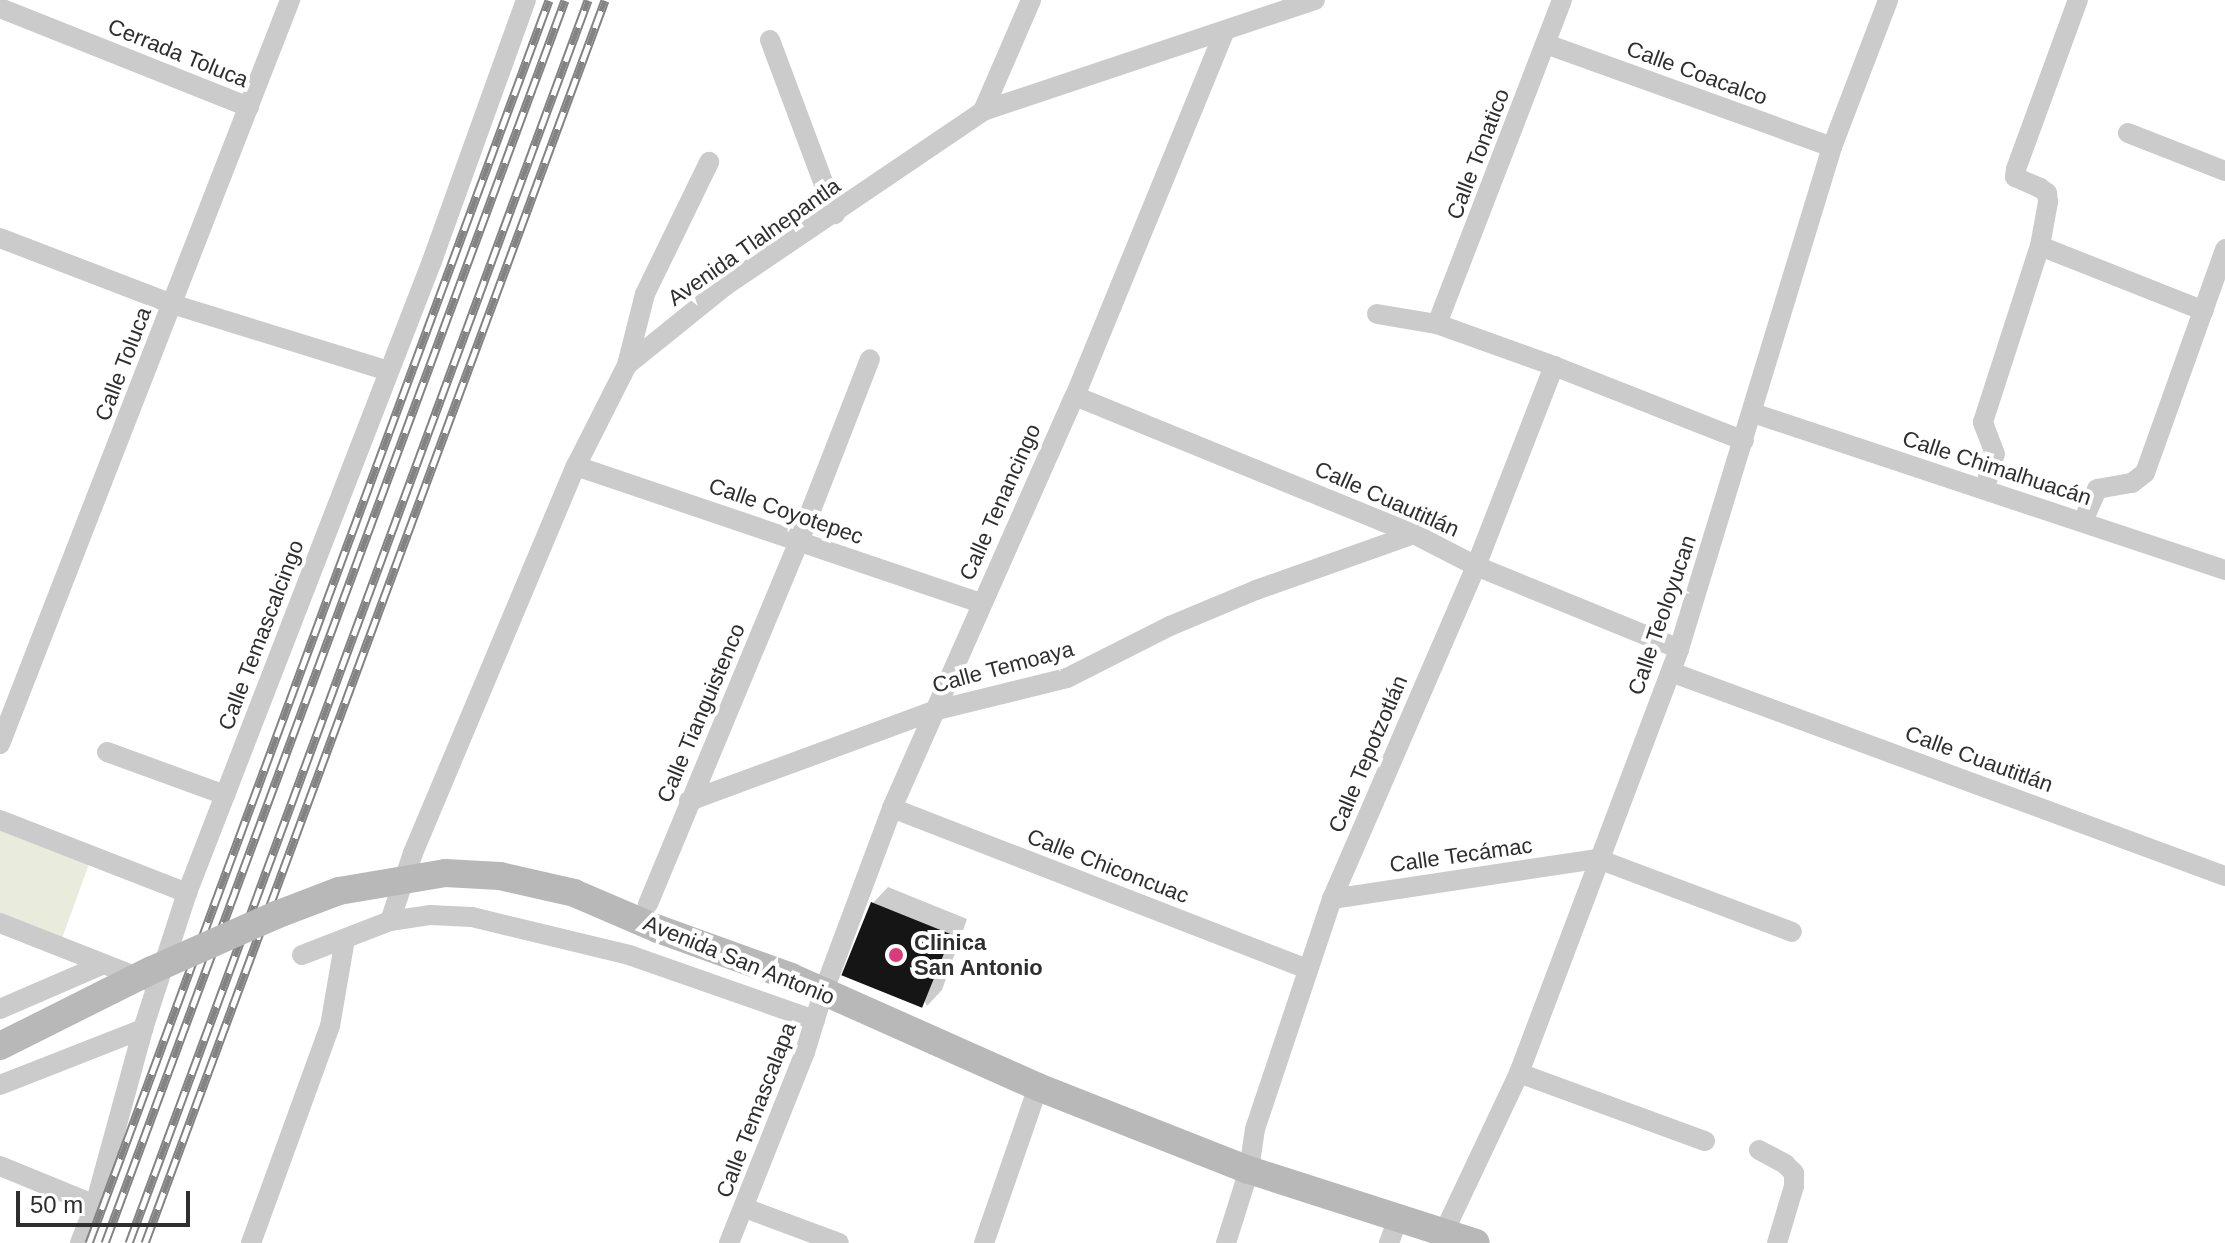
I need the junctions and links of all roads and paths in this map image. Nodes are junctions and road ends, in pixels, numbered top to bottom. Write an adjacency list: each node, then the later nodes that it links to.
1 (290, 0): 12 (street, Calle Toluca)
2 (526, 0): 29 (street, Calle Temascalcingo)
3 (1031, 0): 13 (street)
4 (1315, 0): 9 (street, Avenida Tlalnepantla)
5 (1562, 0): 11 (street, Calle Tonatico)
6 (1888, 0): 15 (street, Calle Teoloyucan)
7 (2078, 0): 20 (street)
8 (0, 8): 12 (street, Cerrada Toluca)
9 (1224, 32): 13 (street, Avenida Tlalnepantla); 30 (street, Calle Tenancingo)
10 (770, 40): 18 (street)
11 (1546, 44): 15 (street, Calle Coacalco); 25 (street, Calle Tonatico)
12 (249, 107): 22 (street, Calle Toluca)
13 (983, 111): 18 (street, Avenida Tlalnepantla)
14 (2128, 133): 17 (street)
15 (1832, 147): 31 (street, Calle Teoloyucan)
16 (709, 162): 27 (street)
17 (2225, 171)
18 (835, 214): 27 (street, Avenida Tlalnepantla)
19 (0, 238): 22 (street)
20 (2040, 246): 23 (street); 34 (street)
21 (2225, 249): 23 (street)
22 (172, 304): 29 (street); 44 (street, Calle Toluca)
23 (2204, 311): 35 (street)
24 (1377, 314): 25 (street)
25 (1437, 324): 28 (street)
26 (870, 359): 37 (street, Calle Tianguistenco)
27 (627, 365): 33 (street, Avenida Tlalnepantla)
28 (1554, 366): 32 (street); 38 (street, Calle Tepotzotlán)
29 (389, 371): 46 (street, Calle Temascalcingo)
30 (1075, 396): 36 (street, Calle Cuautitlán); 40 (street, Calle Tenancingo)
31 (1753, 413): 32 (street, Calle Teoloyucan); 34 (street, Calle Chimalhuacán)
32 (1744, 441): 41 (street, Calle Teoloyucan)
33 (576, 466): 37 (street, Calle Coyotepec); 55 (street, Avenida Tlalnepantla)
34 (1985, 488): 35 (street, Calle Chimalhuacán)
35 (2083, 521): 39 (street, Calle Chimalhuacán)
36 (1414, 534): 38 (street, Calle Cuautitlán); 43 (street, Calle Temoaya)
37 (799, 541): 40 (street, Calle Coyotepec); 47 (street, Calle Tianguistenco)
38 (1476, 566): 41 (street, Calle Cuautitlán); 53 (street, Calle Tepotzotlán)
39 (2225, 570)
40 (981, 603): 43 (street, Calle Tenancingo)
41 (1679, 649): 42 (street, Calle Teoloyucan)
42 (1671, 672): 50 (street, Calle Teoloyucan); 51 (street, Calle Cuautitlán)
43 (933, 711): 47 (street, Calle Temoaya); 48 (street, Calle Tenancingo)
44 (0, 744)
45 (107, 752): 46 (street)
46 (225, 795): 52 (street, Calle Temascalcingo)
47 (689, 801): 54 (street, Calle Tianguistenco)
48 (892, 808): 61 (street, Calle Chiconcuac); 63 (street, Calle Tenancingo)
49 (0, 820): 52 (street)
50 (1598, 859): 53 (street, Calle Tecámac); 57 (street); 67 (street, Calle Teoloyucan)
51 (2225, 876)
52 (187, 893): 62 (street, Calle Temascalcingo)
53 (1332, 899): 61 (street, Calle Tepotzotlán)
54 (648, 904)
55 (390, 921): 58 (street, Avenida San Antonio); 63 (street, Avenida San Antonio)
56 (0, 923): 60 (street)
57 (1792, 932)
58 (345, 939): 59 (street, Avenida San Antonio); 79 (street)
59 (302, 955)
60 (104, 964): 62 (street); 64 (street)
61 (1307, 969): 73 (street, Calle Tepotzotlán)
62 (157, 985): 65 (street, Calle Temascalcingo)
63 (819, 1006): 66 (main road, Avenida San Antonio, bridge); 69 (main road, Avenida San Antonio); 75 (street, Calle Temascalapa)
64 (0, 1009)
65 (143, 1029): 68 (street); 74 (street, Calle Temascalcingo)
66 (0, 1046)
67 (1519, 1073): 70 (street); 77 (street, Calle Teoloyucan)
68 (0, 1085)
69 (1038, 1087): 73 (main road, Avenida San Antonio); 82 (street)
70 (1705, 1141)
71 (1759, 1150): 85 (street)
72 (0, 1166): 74 (street)
73 (1249, 1170): 76 (main road, Avenida San Antonio); 83 (street)
74 (95, 1205): 78 (street, Calle Temascalcingo)
75 (745, 1208): 80 (street, Calle Temascalapa); 81 (street)
76 (1394, 1230): 77 (main road, Avenida San Antonio)
77 (1444, 1232): 84 (main road, Avenida San Antonio)
78 (80, 1243)
79 (251, 1243)
80 (729, 1243)
81 (839, 1243)
82 (984, 1243)
83 (1226, 1243)
84 (1476, 1243)
85 (1777, 1243)

